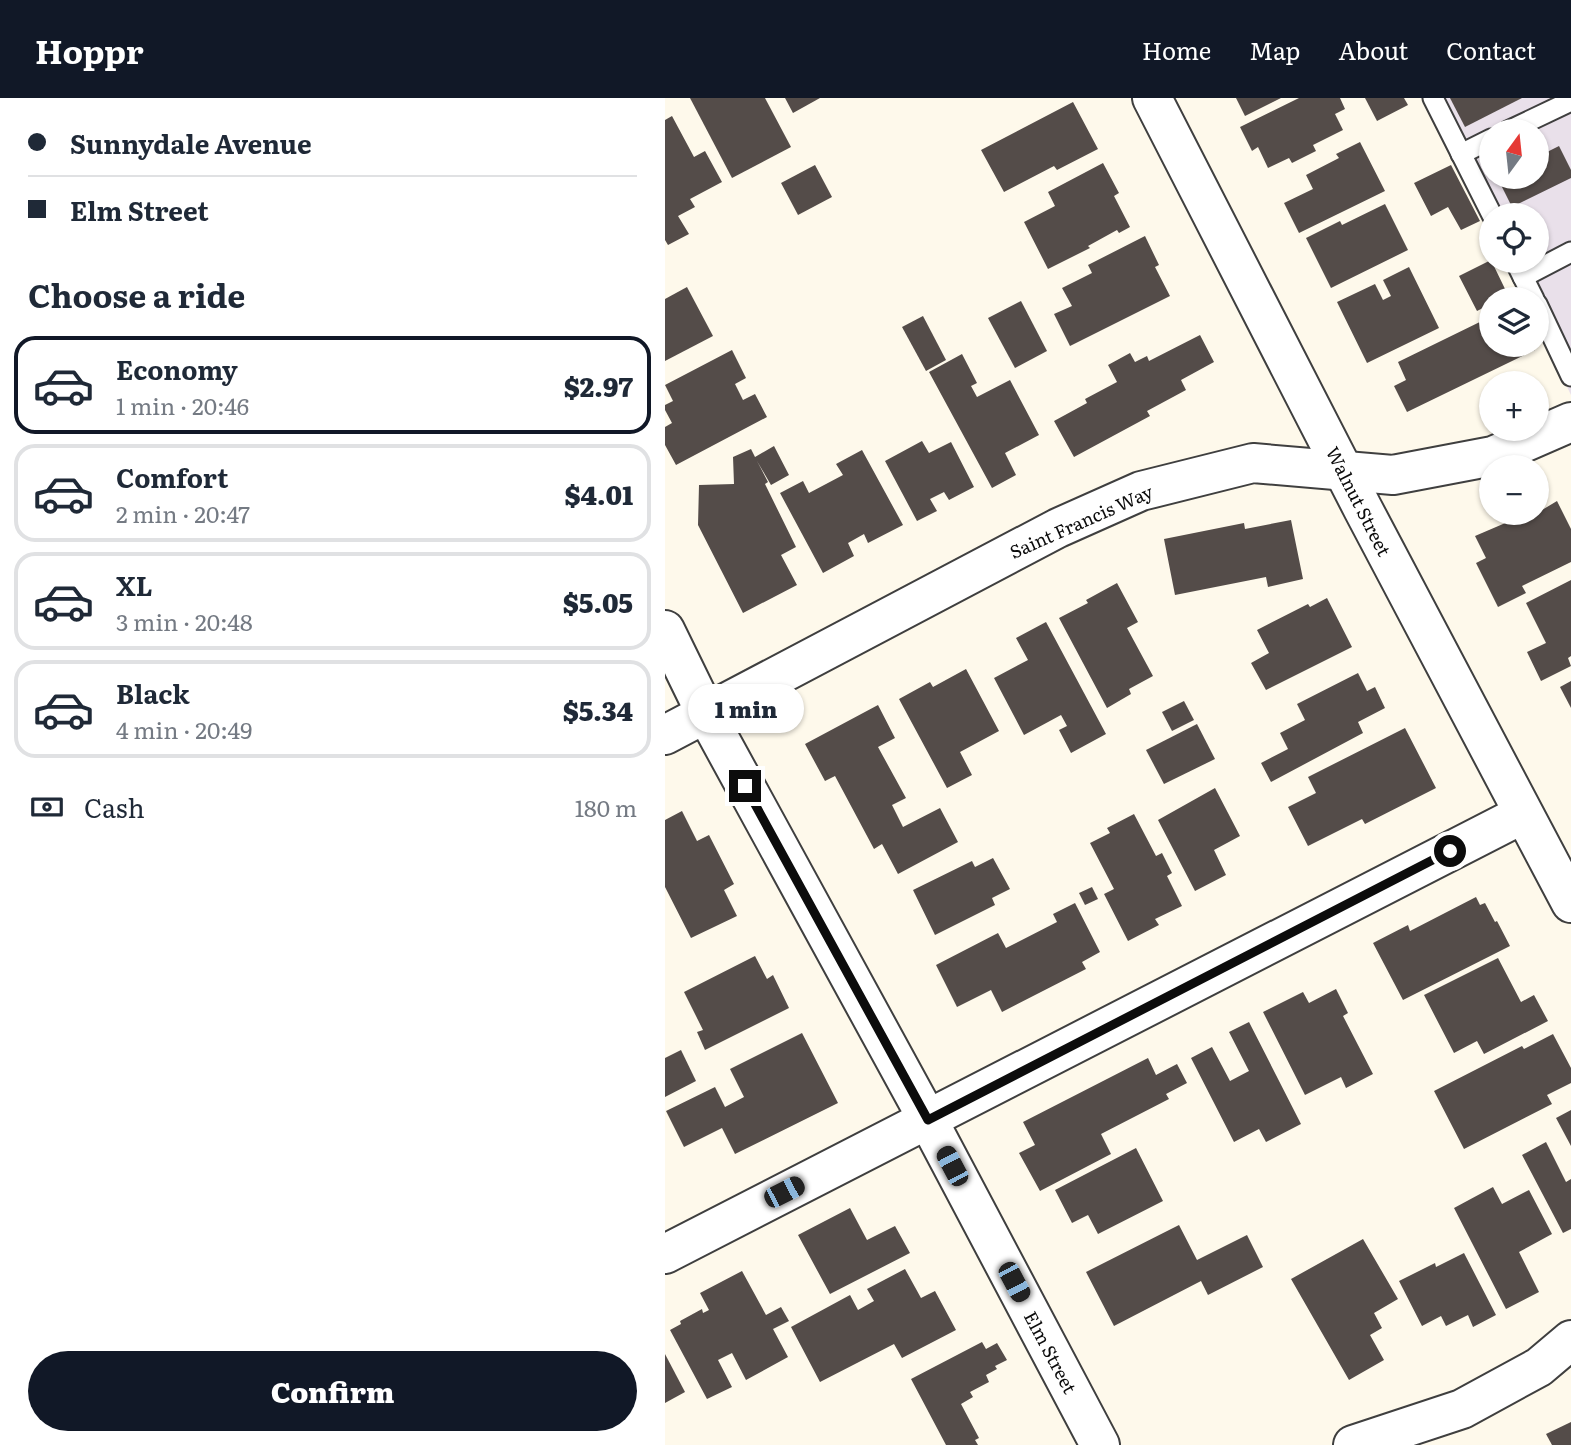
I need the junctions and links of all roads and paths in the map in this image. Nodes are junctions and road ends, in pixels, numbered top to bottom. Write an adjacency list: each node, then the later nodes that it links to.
1 (1152, 98): 13 (street, Walnut Street)
2 (1433, 98): 6 (lane)
3 (1571, 101): 4 (lane)
4 (1533, 119)
5 (1479, 145): 6 (lane)
6 (1461, 154): 7 (lane)
7 (1486, 203)
8 (1571, 252): 9 (lane)
9 (1549, 259)
10 (1549, 329): 11 (lane)
11 (1571, 376)
12 (1571, 422): 13 (street, Saint Francis Way)
13 (1343, 471): 16 (street, Saint Francis Way); 18 (street, Walnut Street)
14 (665, 630): 16 (street, Elm Street)
15 (665, 701): 16 (street)
16 (706, 714): 17 (street, Saint Francis Way); 20 (street, Elm Street)
17 (665, 735)
18 (1523, 814): 19 (street, Walnut Street); 20 (street)
19 (1571, 903)
20 (928, 1120): 21 (street); 23 (street, Elm Street)
21 (665, 1254)
22 (1571, 1340): 24 (street)
23 (1100, 1445)
24 (1353, 1445)

